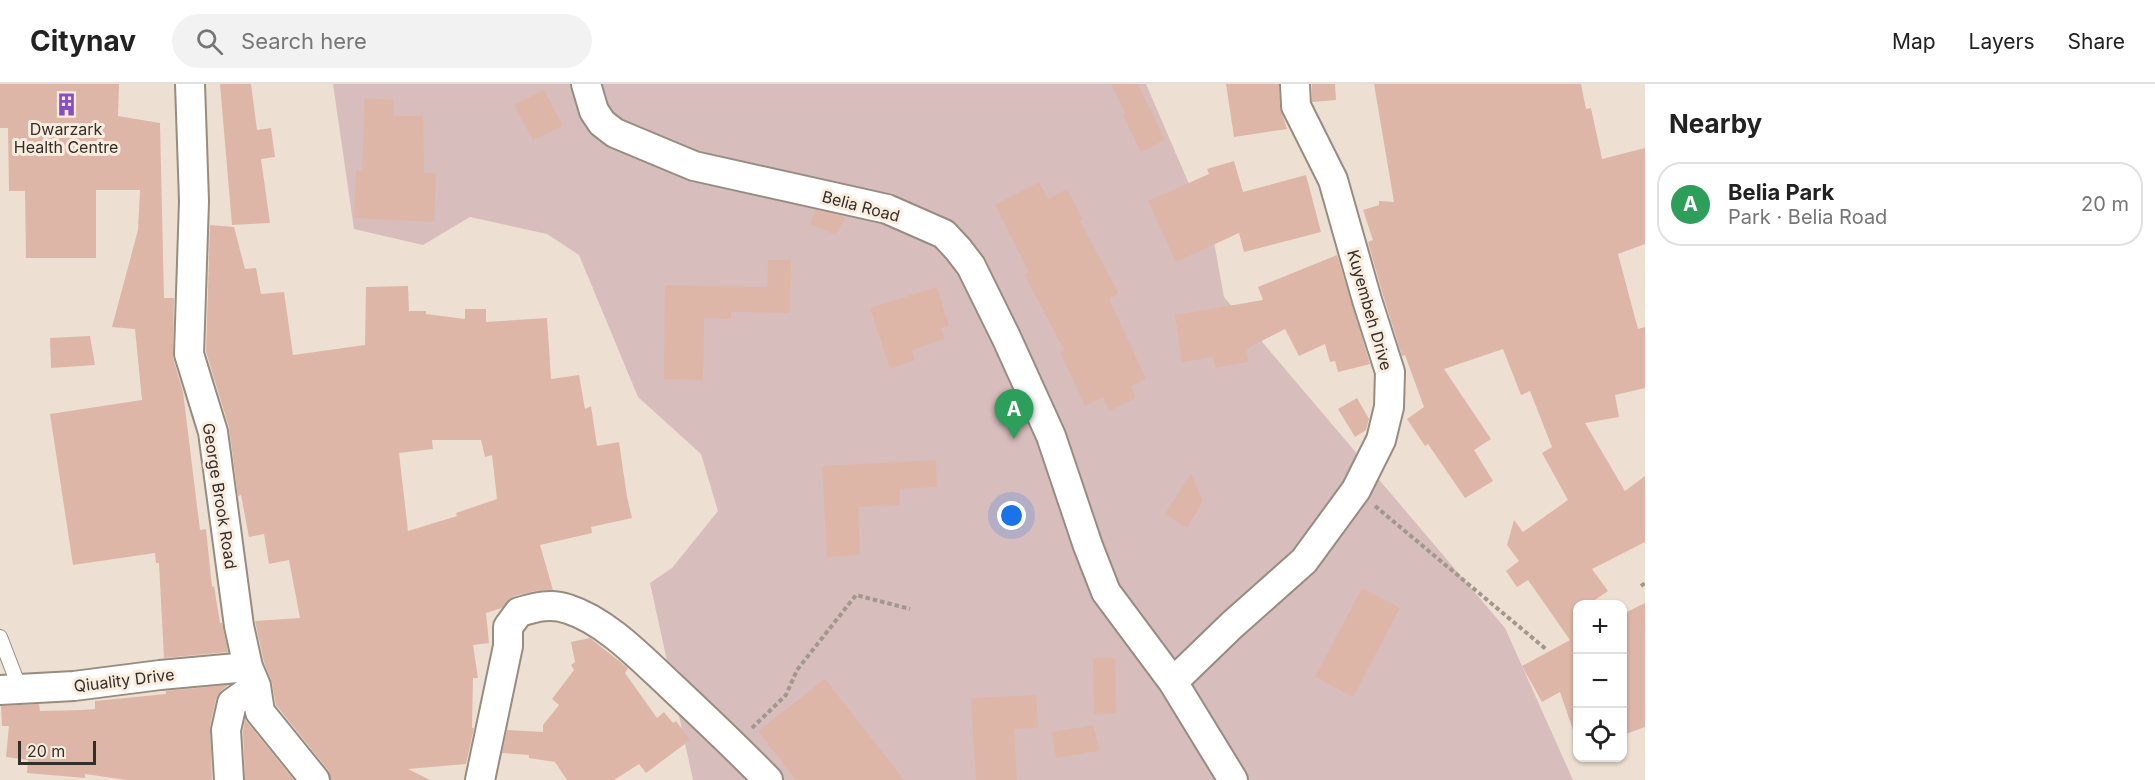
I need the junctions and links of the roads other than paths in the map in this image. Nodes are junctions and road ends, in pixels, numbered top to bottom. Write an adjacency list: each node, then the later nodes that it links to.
1 (190, 84): 5 (street, George Brook Road)
2 (586, 84): 6 (street, Belia Road)
3 (1294, 84): 6 (street, Kuyembeh Drive)
4 (0, 637): 7 (lane)
5 (252, 677): 7 (street, Qiuality Drive); 8 (street); 9 (street, George Brook Road)
6 (1173, 682): 12 (street, Belia Road)
7 (10, 689)
8 (229, 780)
9 (315, 780)
10 (480, 780): 11 (street)
11 (768, 780)
12 (1233, 780)

